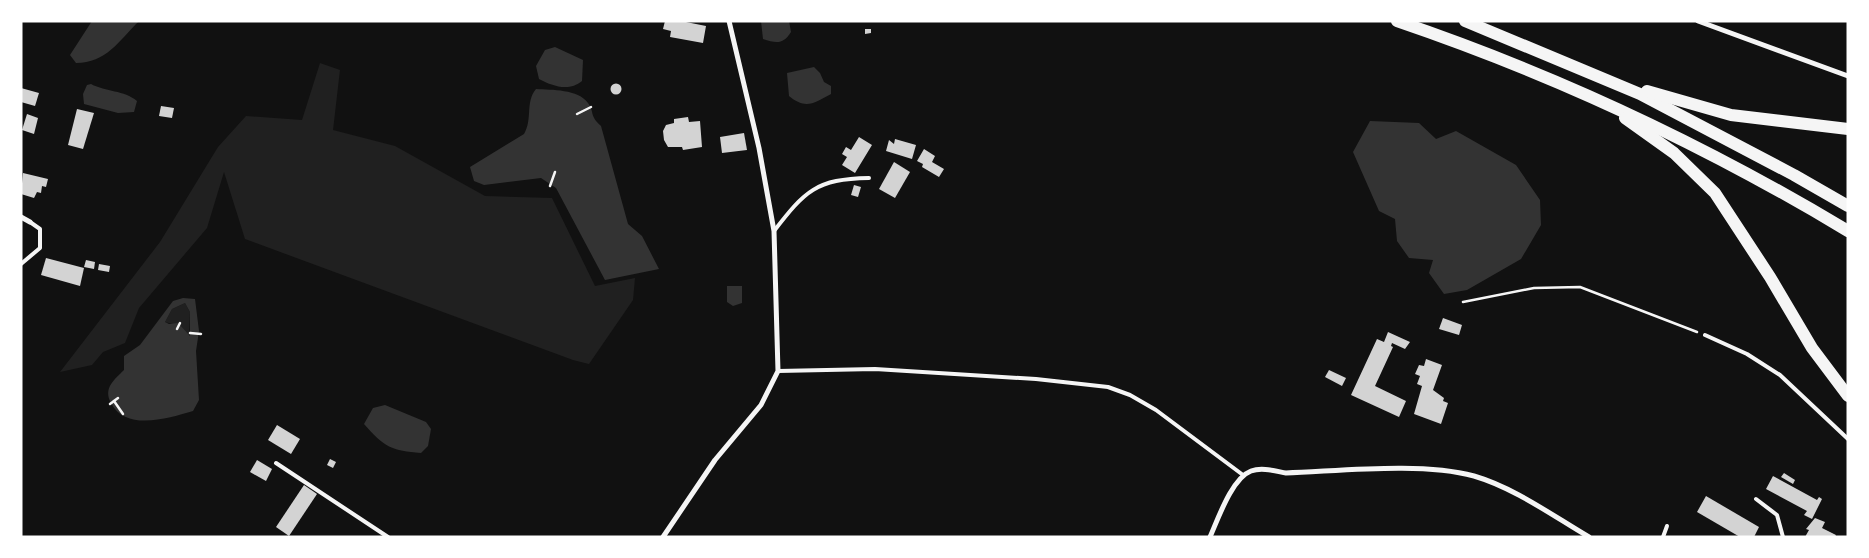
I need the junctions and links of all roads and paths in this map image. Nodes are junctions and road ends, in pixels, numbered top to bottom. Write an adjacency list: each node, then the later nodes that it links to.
1 (729, 21): 17 (street)
2 (1397, 21): 7 (main road)
3 (1465, 21): 5 (main road)
4 (1698, 21): 6 (street)
5 (1594, 74): 10 (main road); 14 (main road)
6 (1848, 76)
7 (1592, 96): 18 (main road); 27 (main road)
8 (591, 107): 9 (path)
9 (577, 114)
10 (1848, 128)
11 (555, 172): 13 (path)
12 (869, 178): 17 (lane)
13 (550, 186)
14 (1848, 206)
15 (21, 217): 16 (street)
16 (30, 222): 19 (lane)
17 (774, 231): 26 (street)
18 (1848, 231)
19 (21, 264)
20 (1463, 302): 25 (path)
21 (180, 323): 22 (path)
22 (177, 329)
23 (190, 333): 24 (path)
24 (201, 334)
25 (1705, 336): 32 (lane)
26 (778, 371): 34 (lane); 38 (street)
27 (1848, 396)
28 (118, 398): 29 (path)
29 (114, 401): 30 (path); 31 (path)
30 (110, 404)
31 (123, 414)
32 (1848, 439)
33 (276, 463): 37 (lane)
34 (1243, 475): 39 (street); 40 (street)
35 (1756, 499): 42 (lane)
36 (1667, 526): 41 (lane)
37 (388, 537)
38 (664, 537)
39 (1210, 537)
40 (1589, 537)
41 (1663, 537)
42 (1783, 537)

